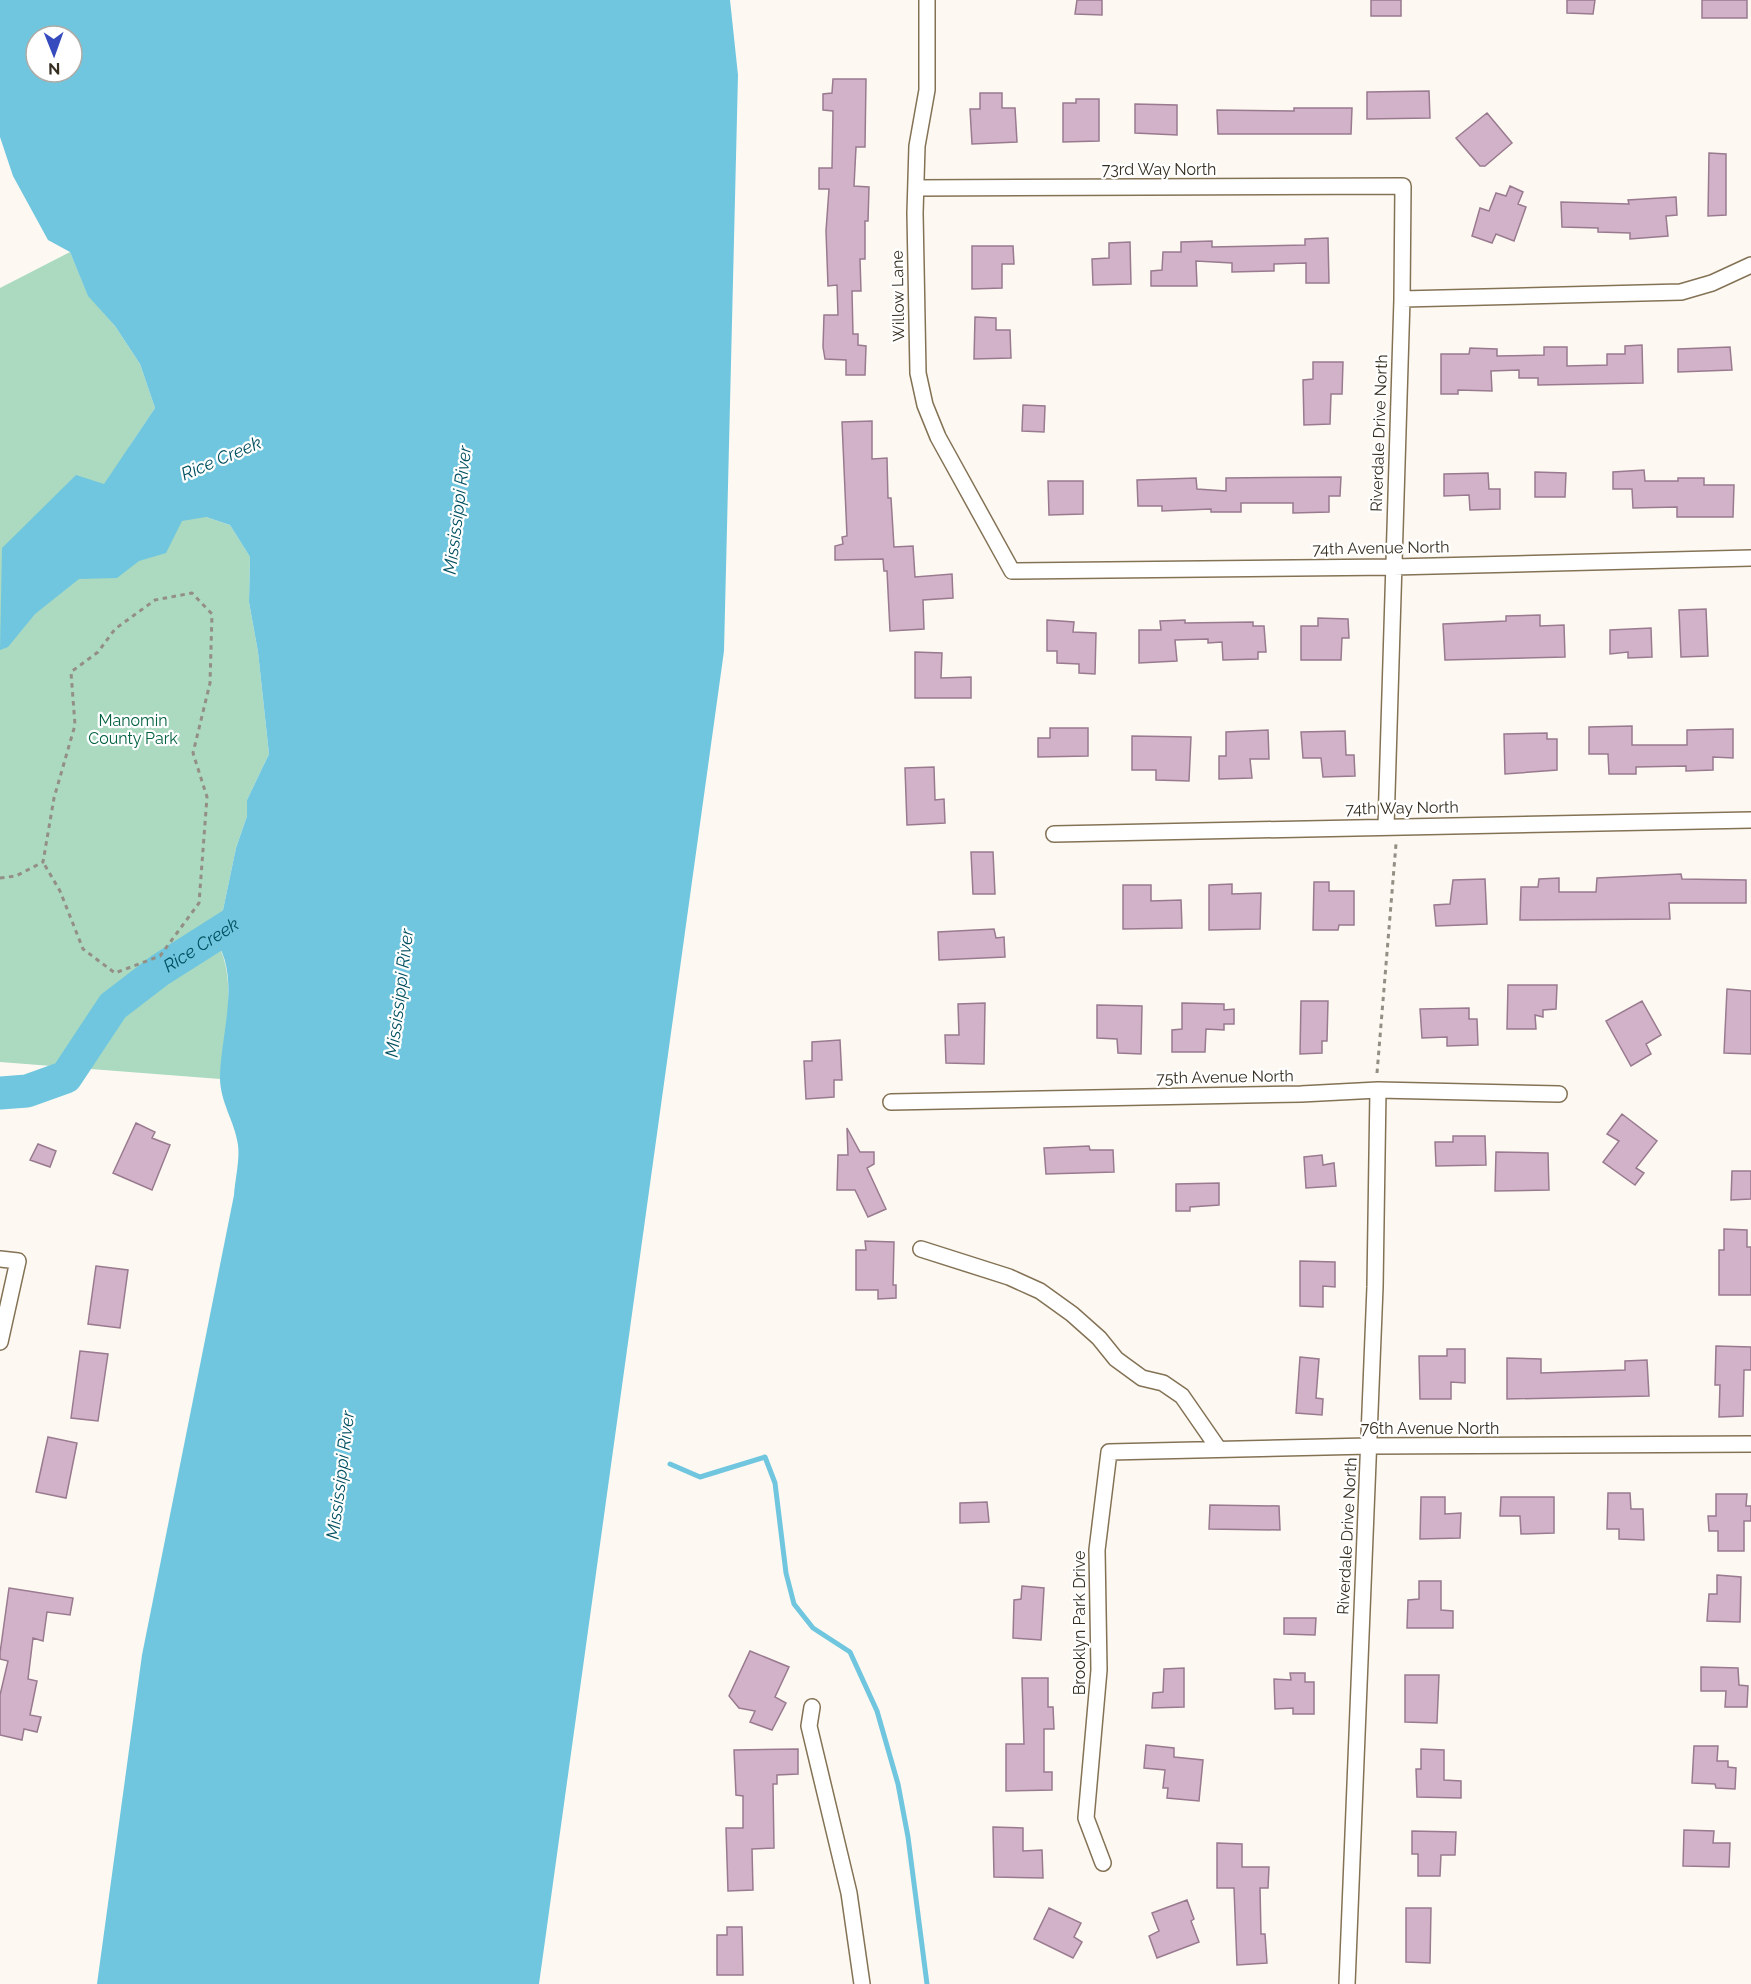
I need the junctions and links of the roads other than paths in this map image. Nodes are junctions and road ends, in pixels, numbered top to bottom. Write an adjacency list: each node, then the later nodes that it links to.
1 (927, 0): 3 (street, Willow Lane)
2 (1403, 186): 3 (street, 73rd Way North); 5 (street, Riverdale Drive North)
3 (916, 188): 8 (street, Willow Lane)
4 (1751, 265): 5 (street)
5 (1402, 299): 7 (street, Riverdale Drive North)
6 (1751, 558): 7 (street, 74th Avenue North)
7 (1392, 567): 8 (street, 74th Avenue North); 10 (street, Riverdale Drive North)
8 (1012, 570)
9 (1751, 820): 10 (street, 74th Way North)
10 (1391, 826): 11 (street, 74th Way North)
11 (1054, 834)
12 (1378, 1090): 13 (street, 75th Avenue North); 14 (street, 75th Avenue North); 19 (street, Riverdale Drive North)
13 (1559, 1094)
14 (891, 1102)
15 (921, 1249): 20 (street)
16 (0, 1259): 17 (street)
17 (0, 1342)
18 (1751, 1444): 19 (street, 76th Avenue North)
19 (1369, 1446): 20 (street, 76th Avenue North); 25 (street, Riverdale Drive North)
20 (1218, 1448): 21 (street, 76th Avenue North)
21 (1109, 1452): 23 (street, Brooklyn Park Drive)
22 (812, 1707): 24 (street)
23 (1103, 1863)
24 (862, 1984)
25 (1347, 1984)

